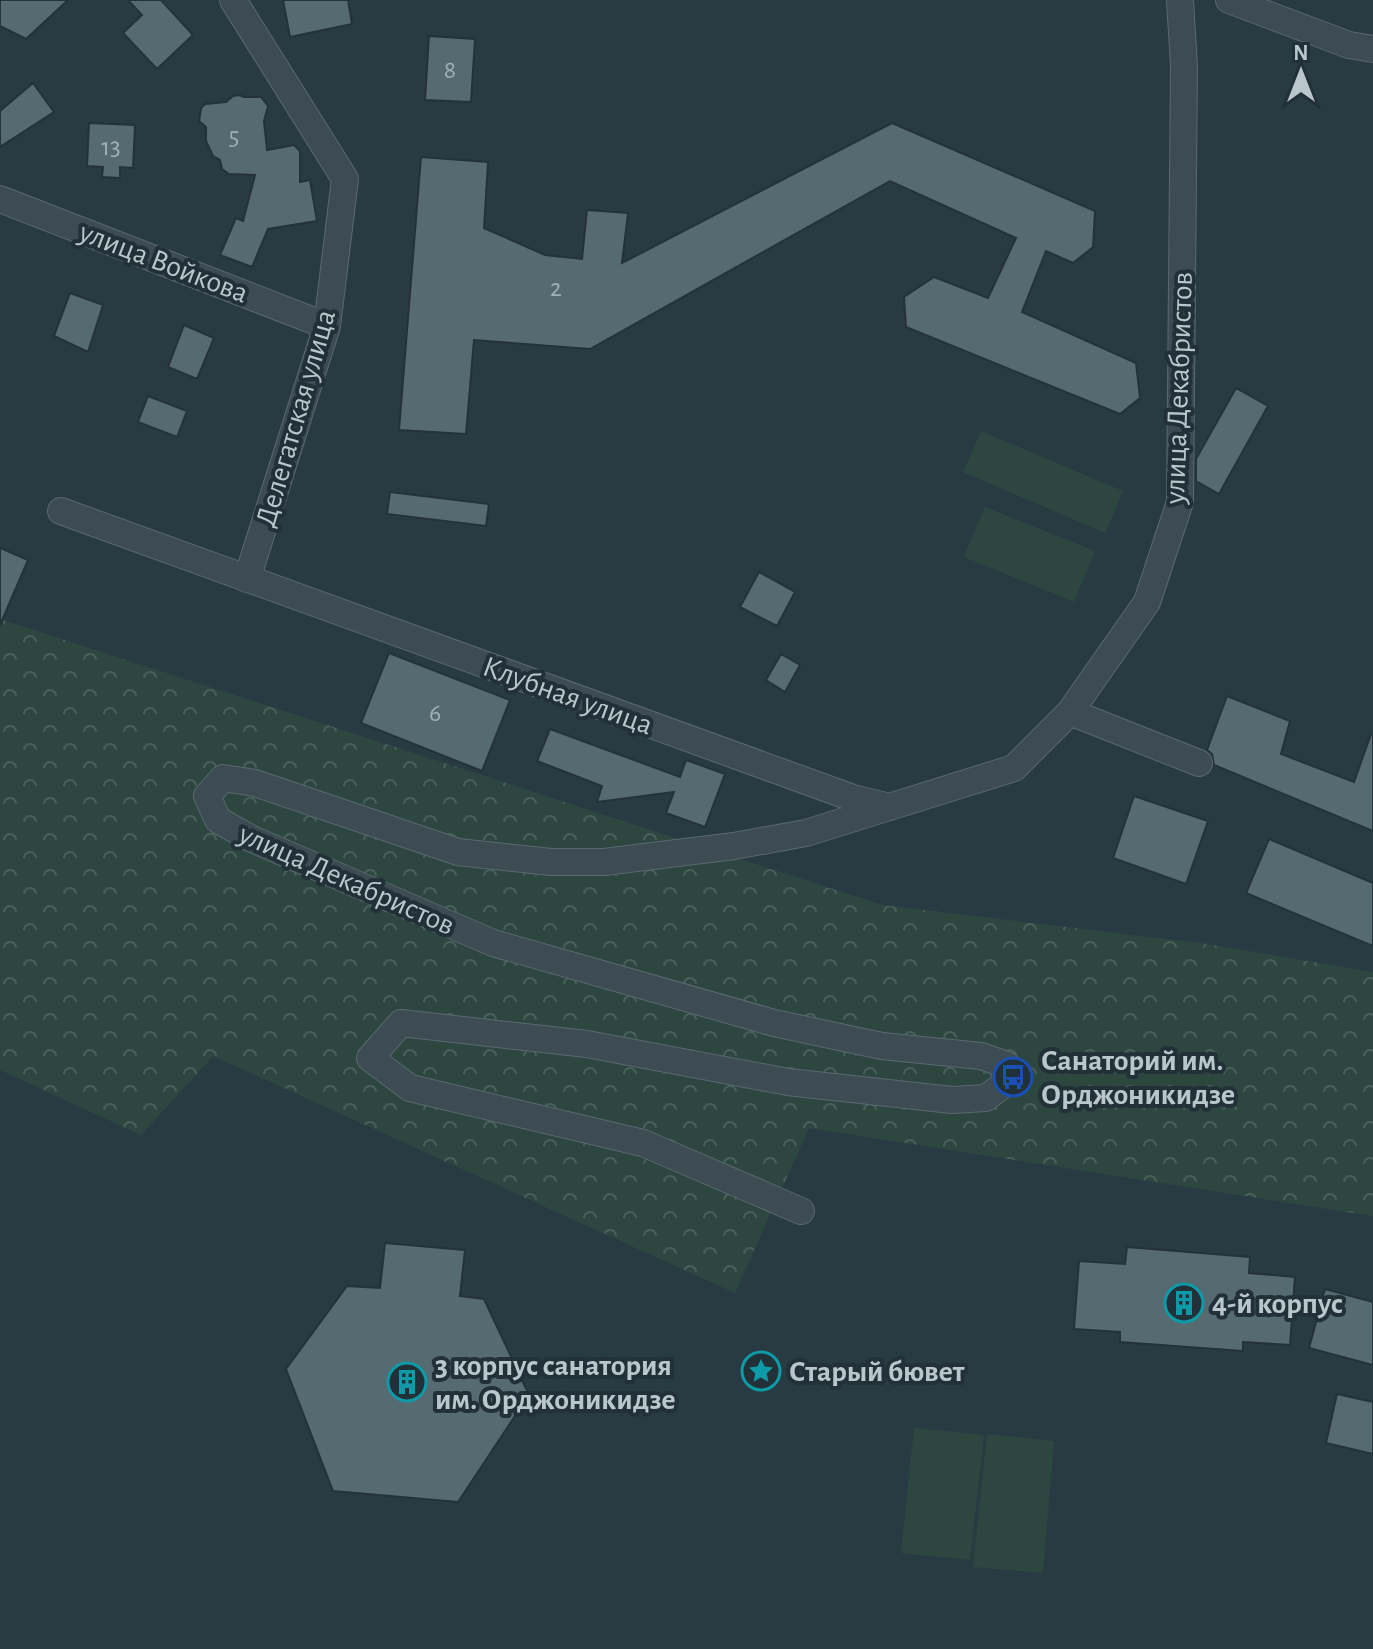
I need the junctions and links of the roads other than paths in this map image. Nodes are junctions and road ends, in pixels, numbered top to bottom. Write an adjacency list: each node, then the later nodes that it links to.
1 (233, 0): 6 (street, Делегатская улица)
2 (1180, 0): 9 (street, улица Декабристов)
3 (1229, 0): 4 (street)
4 (1373, 49)
5 (0, 199): 6 (street, улица Войкова)
6 (327, 326): 8 (street, Делегатская улица)
7 (61, 511): 8 (street, Клубная улица)
8 (247, 579): 11 (street, Клубная улица)
9 (1070, 712): 10 (street); 11 (street, улица Декабристов)
10 (1199, 763)
11 (890, 807): 12 (street, улица Декабристов)
12 (801, 1211)

